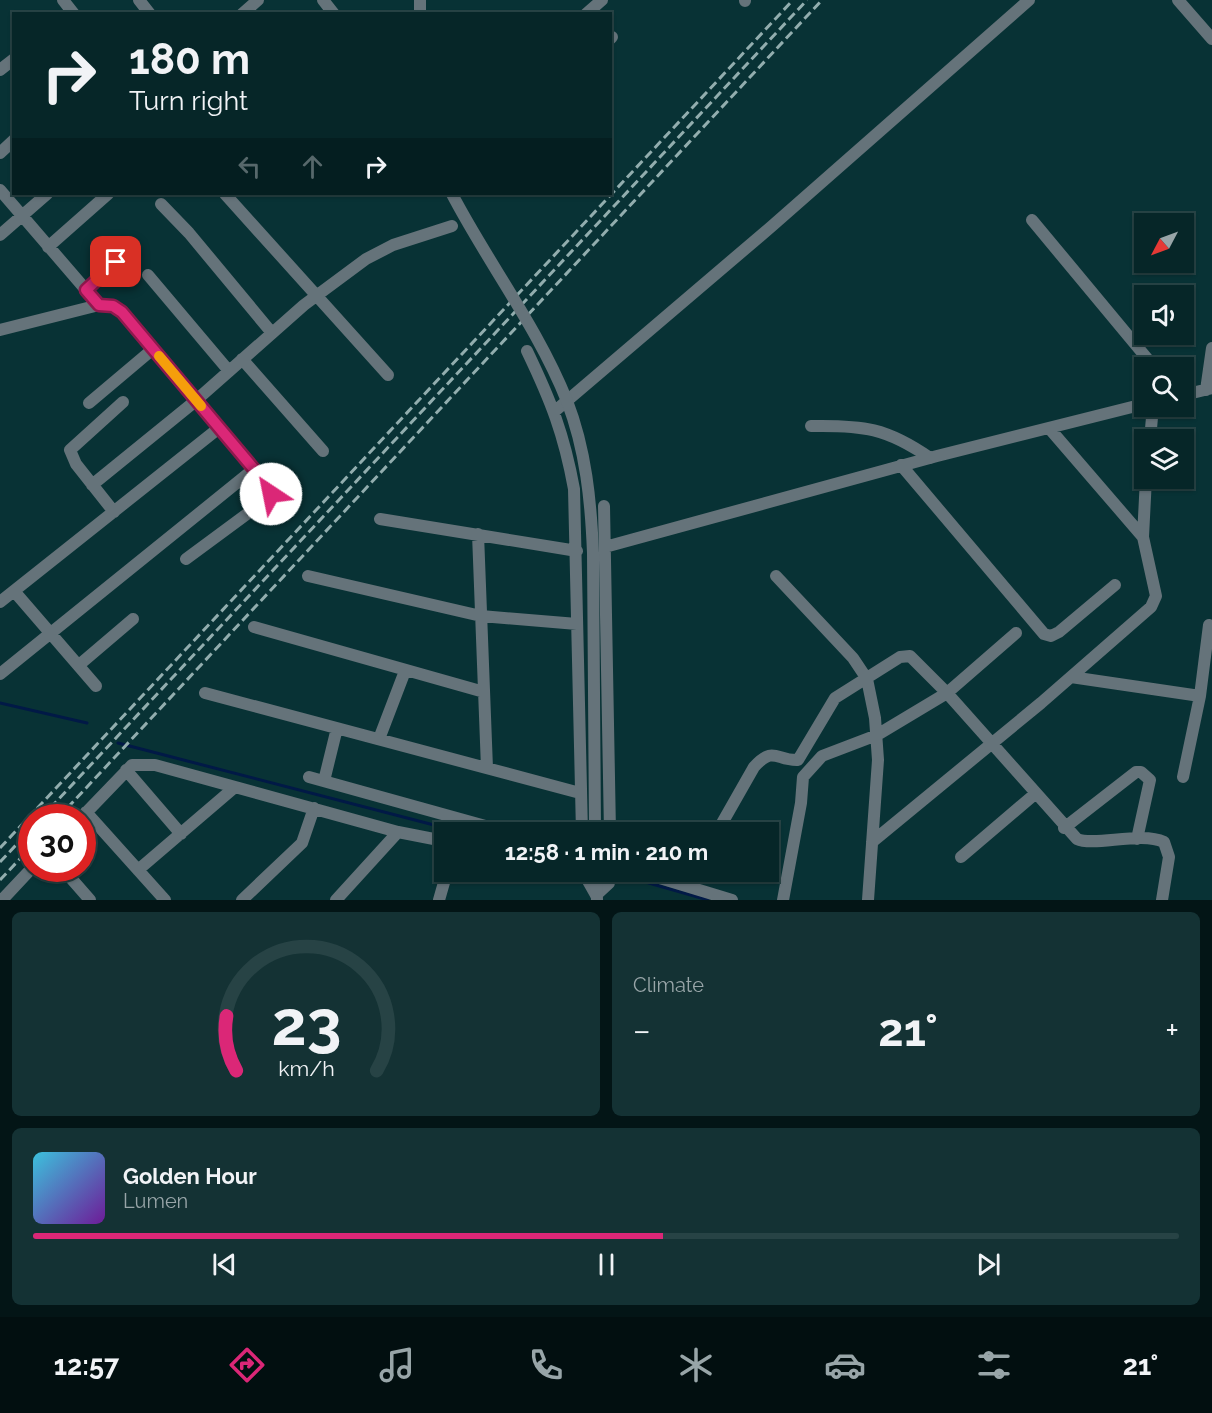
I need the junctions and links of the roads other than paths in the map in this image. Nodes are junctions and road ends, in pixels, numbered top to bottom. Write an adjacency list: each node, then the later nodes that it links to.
1 (139, 0): 6 (street)
2 (323, 0): 7 (street)
3 (601, 0): 8 (street)
4 (1029, 0): 45 (street)
5 (1178, 0): 9 (street)
6 (148, 12)
7 (332, 12)
8 (588, 12)
9 (1212, 39)
10 (12, 60): 11 (street)
11 (0, 70)
12 (12, 142): 13 (street)
13 (0, 153)
14 (0, 190): 20 (street)
15 (46, 195): 20 (street)
16 (107, 195): 24 (street)
17 (226, 195): 28 (street)
18 (453, 195): 101 (street, bridge)
19 (160, 204): 31 (street)
20 (21, 216): 23 (street); 24 (street)
21 (1032, 220): 35 (street)
22 (452, 226): 28 (street)
23 (0, 234)
24 (48, 247): 27 (street)
25 (131, 248): 27 (street)
26 (148, 274): 37 (street)
27 (86, 290): 29 (street)
28 (315, 297): 31 (street); 38 (street)
29 (99, 305): 30 (street); 33 (street)
30 (0, 330)
31 (272, 333): 36 (street)
32 (1212, 348): 39 (street)
33 (153, 349): 41 (street); 43 (street)
34 (526, 351): 45 (street)
35 (1146, 357)
36 (242, 359): 37 (street); 49 (street)
37 (229, 371): 41 (street)
38 (388, 375)
39 (1209, 389): 40 (street)
40 (1194, 393)
41 (196, 400): 47 (street); 53 (street)
42 (123, 402): 53 (street)
43 (89, 403)
44 (1134, 407): 48 (street)
45 (555, 411): 61 (street)
46 (811, 426): 50 (street)
47 (219, 428): 52 (street); 56 (street)
48 (1049, 428): 50 (street); 59 (street)
49 (323, 451)
50 (930, 458): 51 (street)
51 (901, 465): 60 (street); 65 (street)
52 (254, 469): 62 (street); 73 (street)
53 (92, 485): 56 (street)
54 (1145, 489): 59 (street)
55 (604, 506): 60 (street)
56 (114, 512): 66 (street)
57 (380, 519): 58 (street)
58 (478, 534): 61 (street); 68 (street)
59 (1143, 537): 78 (street)
60 (605, 547): 102 (street)
61 (577, 551): 70 (street)
62 (186, 559)
63 (308, 576): 68 (street)
64 (776, 576): 79 (street)
65 (1114, 585)
66 (14, 591): 67 (street); 73 (street)
67 (0, 602)
68 (481, 616): 70 (street); 81 (street)
69 (133, 619): 75 (street)
70 (577, 624): 95 (street)
71 (1209, 625): 84 (street)
72 (254, 627): 76 (street)
73 (51, 632): 75 (street); 77 (street)
74 (1016, 633): 83 (street)
75 (79, 665): 80 (street)
76 (405, 671): 81 (street); 87 (street)
77 (0, 674)
78 (1071, 677): 84 (street); 88 (street)
79 (867, 679): 83 (street); 86 (street); 103 (street)
80 (96, 686)
81 (484, 692): 89 (street)
82 (205, 693): 85 (street)
83 (947, 693): 86 (street); 88 (street)
84 (1200, 696): 92 (street)
85 (337, 728): 87 (street); 93 (street)
86 (877, 735): 110 (street); 130 (street)
87 (379, 739): 89 (street)
88 (991, 744): 96 (street); 110 (street)
89 (487, 768): 95 (street)
90 (126, 770): 94 (street); 97 (street); 107 (street)
91 (309, 777): 93 (street)
92 (1183, 777)
93 (324, 781): 99 (street)
94 (235, 787): 98 (street); 107 (street)
95 (580, 794): 100 (street)
96 (1035, 794): 105 (street); 111 (street)
97 (94, 804)
98 (314, 808): 106 (street); 126 (street)
99 (471, 822)
100 (581, 822)
101 (595, 822)
102 (610, 822)
103 (723, 822)
104 (96, 828): 112 (street)
105 (1065, 828): 109 (street); 109 (street)
106 (398, 832): 108 (street); 127 (street)
107 (182, 834): 112 (street)
108 (434, 839)
109 (1137, 839): 132 (street)
110 (872, 842): 131 (street)
111 (961, 856)
112 (138, 870): 125 (street)
113 (19, 882): 123 (street)
114 (74, 882): 124 (street)
115 (444, 882): 128 (street)
116 (588, 882): 122 (street)
117 (596, 882): 122 (street)
118 (609, 882): 122 (street)
119 (674, 882): 121 (street)
120 (689, 882): 121 (street)
121 (687, 886): 129 (street)
122 (596, 898)
123 (2, 900)
124 (90, 900)
125 (165, 900)
126 (242, 900)
127 (336, 900)
128 (439, 900)
129 (732, 900)
130 (783, 900)
131 (868, 900)
132 (1162, 900)

